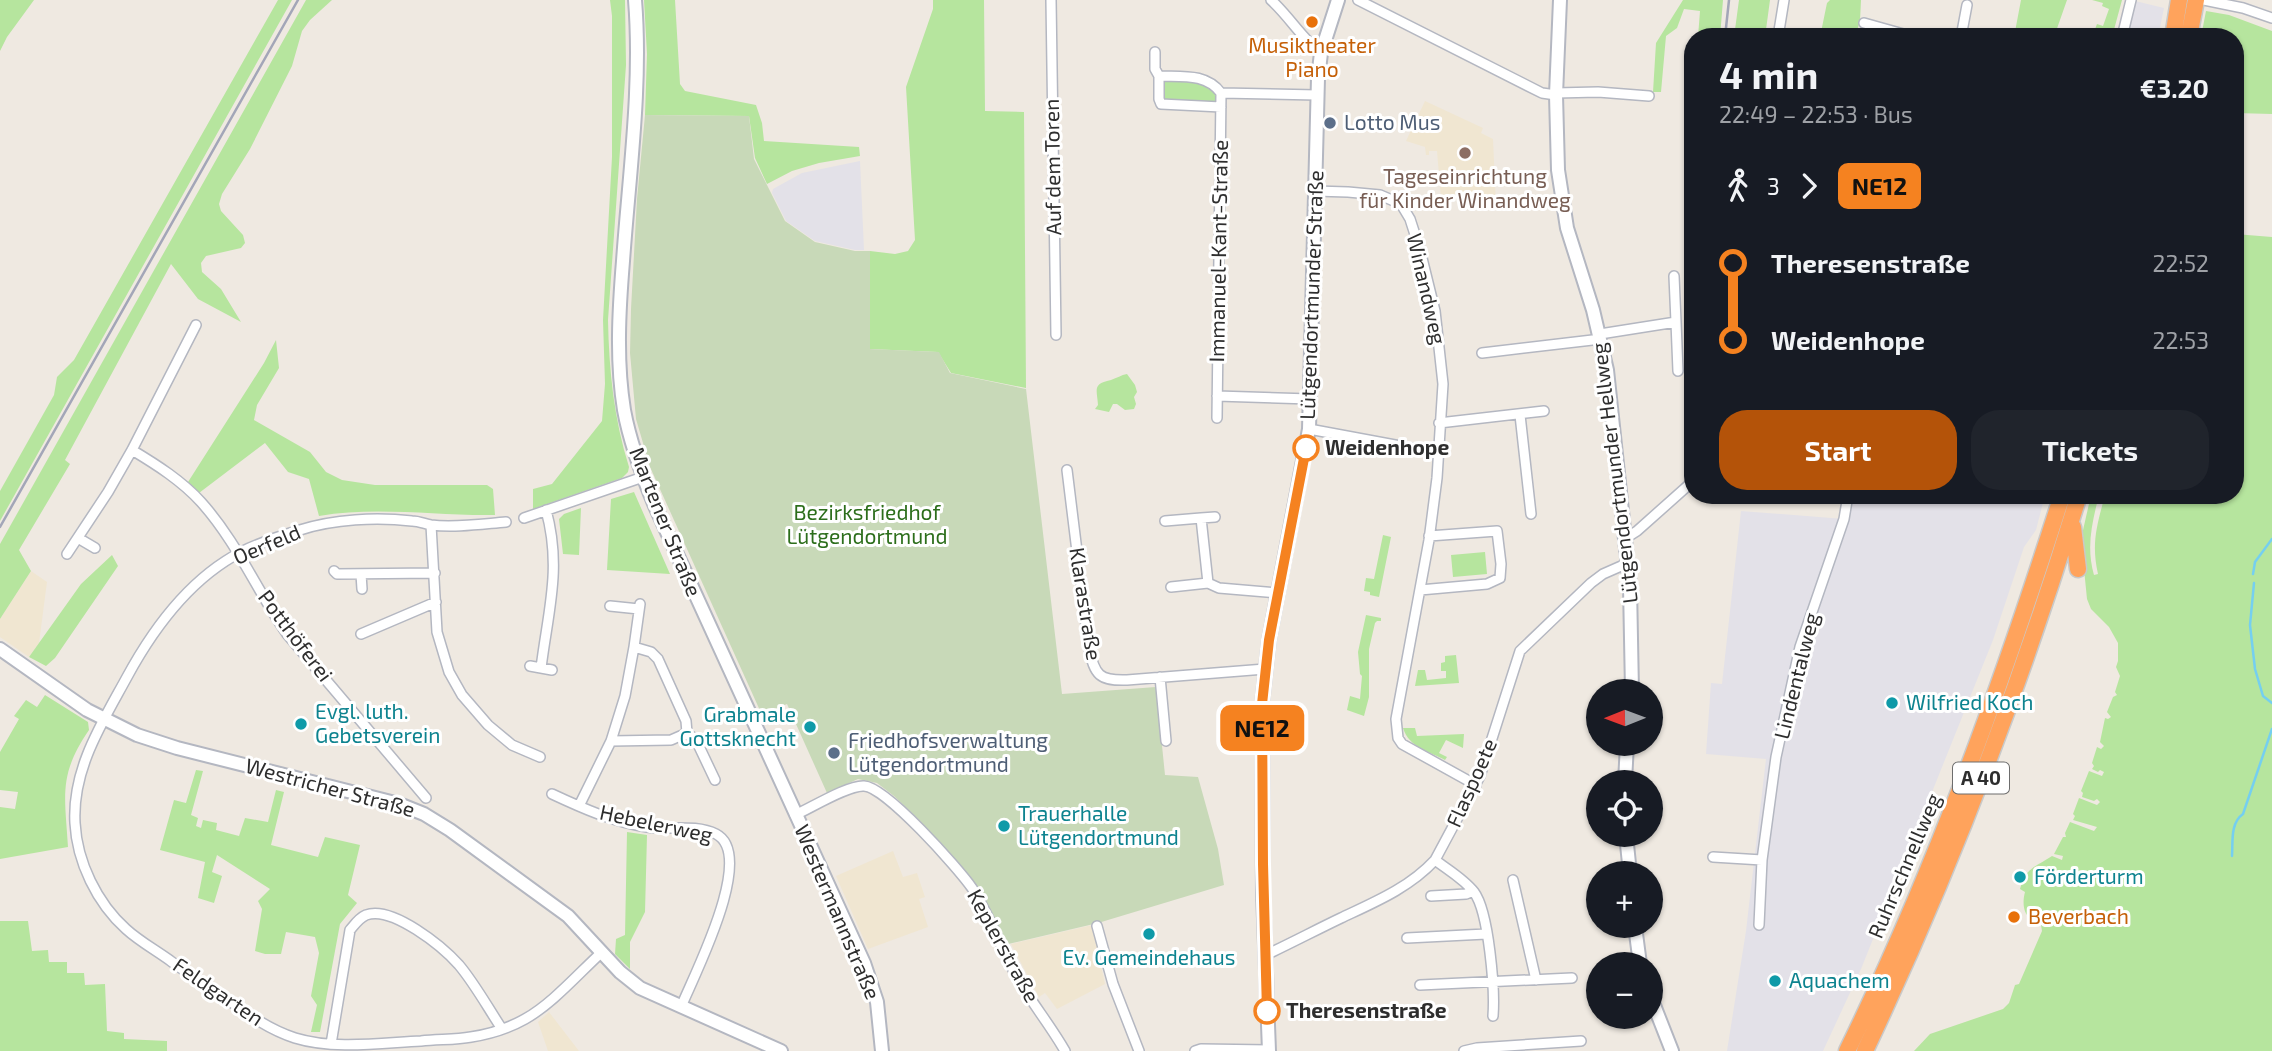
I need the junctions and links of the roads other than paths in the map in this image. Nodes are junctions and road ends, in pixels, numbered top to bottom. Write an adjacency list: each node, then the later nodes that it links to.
1 (635, 0): 47 (street, Martener Straße)
2 (1051, 0): 33 (street, Auf dem Toren)
3 (1271, 0): 22 (street)
4 (1338, 0): 22 (street, Lütgendortmunder Straße)
5 (1358, 0): 25 (street)
6 (1560, 0): 25 (street, Lütgendortmunder Hellweg)
7 (1784, 0): 15 (street)
8 (2132, 0): 18 (street)
9 (2179, 0): 19 (highway)
10 (2196, 0): 20 (highway)
11 (2204, 0): 13 (street)
12 (1968, 5): 17 (street)
13 (2272, 18)
14 (1864, 23): 16 (street)
15 (1779, 28)
16 (1882, 28)
17 (1963, 28)
18 (2124, 28)
19 (2182, 28)
20 (2184, 28)
21 (1155, 52): 23 (street)
22 (1321, 54): 26 (street, Lütgendortmunder Straße)
23 (1159, 76): 24 (street); 28 (street)
24 (1221, 93): 26 (street); 28 (street, Immanuel-Kant-Straße)
25 (1556, 94): 27 (street); 34 (street, Lütgendortmunder Hellweg)
26 (1317, 95): 29 (street, Lütgendortmunder Straße)
27 (1649, 96)
28 (1221, 107): 37 (street, Immanuel-Kant-Straße)
29 (1315, 191): 38 (street, Lütgendortmunder Straße); 42 (street, Winandweg)
30 (1674, 276): 31 (street)
31 (1676, 322): 34 (street); 36 (street)
32 (196, 325): 44 (street)
33 (1056, 335)
34 (1600, 337): 35 (street); 63 (street, Lütgendortmunder Hellweg)
35 (1482, 352)
36 (1678, 371)
37 (1217, 396): 38 (street); 41 (street, Immanuel-Kant-Straße)
38 (1310, 399): 43 (street, Lütgendortmunder Straße)
39 (1544, 411): 40 (street)
40 (1520, 415): 42 (street); 54 (street)
41 (1217, 418)
42 (1439, 423): 45 (street, Winandweg)
43 (1309, 429): 45 (street); 76 (street, Lütgendortmunder Straße)
44 (132, 450): 62 (street); 65 (street, Potthöferei)
45 (1438, 453): 61 (street, Winandweg)
46 (1067, 470): 86 (street, Klarastraße)
47 (643, 477): 53 (street); 98 (street, Martener Straße)
48 (1684, 489): 63 (street)
49 (1846, 504): 101 (street, Lindentalweg)
50 (2070, 504): 130 (highway, Ruhrschnellweg / A 40)
51 (2071, 504): 131 (highway, Ruhrschnellweg / A 40)
52 (2073, 504): 68 (highway)
53 (546, 510): 56 (street); 83 (street)
54 (1531, 514)
55 (1215, 517): 57 (street)
56 (524, 518)
57 (1201, 518): 58 (street); 72 (street)
58 (1164, 521)
59 (506, 522): 60 (street, Oerfeld)
60 (431, 525): 65 (street, Oerfeld); 70 (street)
61 (1429, 536): 75 (street, Winandweg); 75 (street)
62 (78, 538): 64 (street); 66 (street)
63 (1626, 538): 67 (street, Lütgendortmunder Hellweg)
64 (95, 548)
65 (239, 553): 88 (street, Oerfeld); 96 (street, Potthöferei)
66 (67, 554)
67 (1628, 563): 87 (street, Lütgendortmunder Hellweg); 94 (street, Flaspoete)
68 (2078, 569)
69 (334, 571): 71 (street)
70 (435, 573): 71 (street); 77 (street)
71 (361, 574): 74 (street)
72 (1208, 583): 73 (street); 76 (street)
73 (1171, 587)
74 (362, 589)
75 (1420, 590): 94 (street, Winandweg)
76 (1278, 593): 84 (street, Lütgendortmunder Straße)
77 (436, 602): 79 (street); 92 (street)
78 (610, 606): 80 (street, Hebelerweg)
79 (361, 634)
80 (634, 648): 89 (street); 90 (street, Hebelerweg)
81 (0, 649): 88 (street, Westricher Straße)
82 (530, 666): 83 (street)
83 (541, 668): 85 (street)
84 (1265, 669): 86 (street, Klarastraße); 110 (street, Lütgendortmunder Straße)
85 (552, 670)
86 (1160, 677): 91 (street)
87 (1632, 679)
88 (105, 719): 109 (street, Westricher Straße); 120 (street, Feldgarten)
89 (688, 733): 90 (street); 93 (street)
90 (611, 741): 97 (street, Hebelerweg)
91 (1166, 741)
92 (540, 757)
93 (715, 780)
94 (1476, 785): 100 (street, Flaspoete)
95 (552, 794): 97 (street, Hebelerweg)
96 (426, 798)
97 (579, 806): 115 (street, Hebelerweg)
98 (795, 815): 123 (street, Westermannstraße); 124 (street, Keplerstraße)
99 (1713, 857): 101 (street)
100 (1435, 860): 103 (street); 110 (street, Flaspoete)
101 (1762, 860): 105 (street, Lindentalweg)
102 (1513, 880): 112 (street)
103 (1473, 891): 104 (street); 107 (street)
104 (1431, 896)
105 (1759, 925)
106 (1097, 926): 125 (street)
107 (1486, 934): 108 (street); 113 (street)
108 (1407, 938)
109 (601, 953): 115 (street, Westricher Straße); 118 (street, Feldgarten)
110 (1265, 953): 127 (street, Lütgendortmunder Straße)
111 (1572, 978): 112 (street)
112 (1536, 980): 113 (street)
113 (1494, 982): 114 (street); 116 (street)
114 (1420, 985)
115 (681, 1007): 122 (street, Westricher Straße)
116 (1493, 1016)
117 (1663, 1028): 129 (street)
118 (502, 1029): 120 (street, Feldgarten); 120 (street)
119 (1581, 1041): 121 (street)
120 (331, 1044)
121 (1540, 1047): 128 (street)
122 (780, 1051)
123 (882, 1051)
124 (1065, 1051)
125 (1139, 1051)
126 (1195, 1051): 127 (street)
127 (1269, 1051)
128 (1464, 1051)
129 (1672, 1051)
130 (1847, 1051)
131 (1865, 1051)

